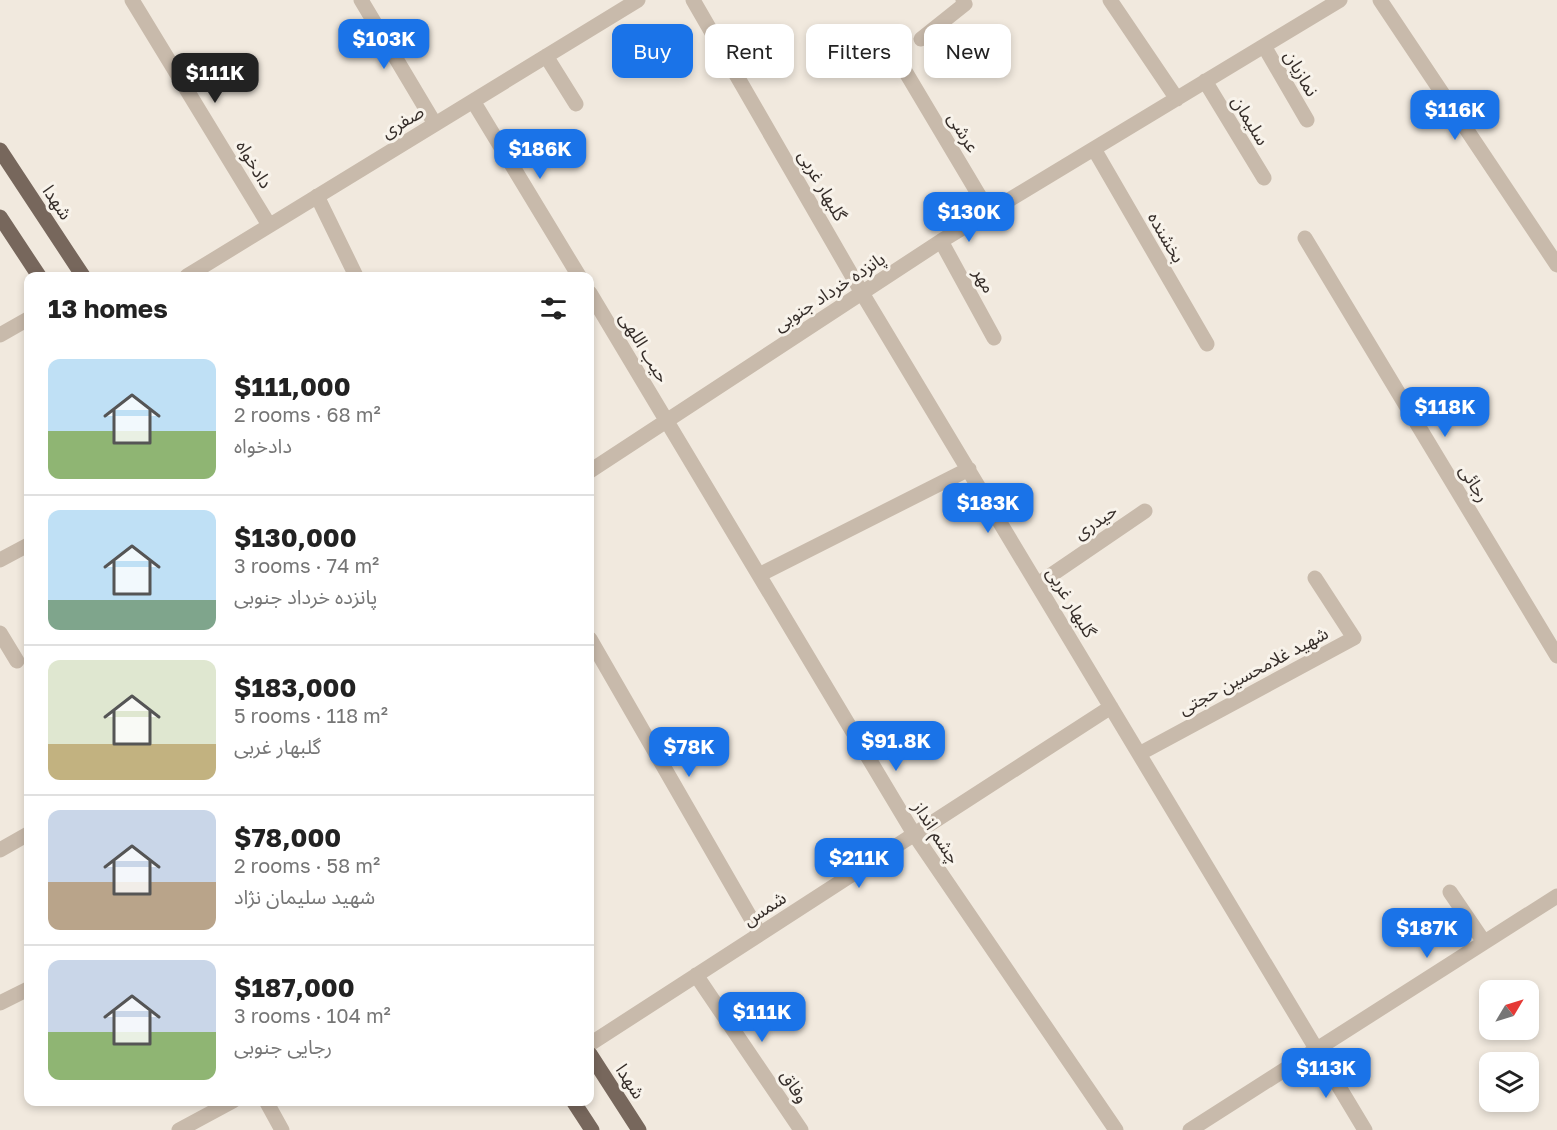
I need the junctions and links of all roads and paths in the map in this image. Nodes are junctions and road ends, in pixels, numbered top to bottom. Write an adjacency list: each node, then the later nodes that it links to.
1 (132, 0): 25 (street, دادخواه)
2 (362, 0): 18 (street)
3 (638, 0): 11 (street, صفری)
4 (693, 0): 34 (street, گلبهار غربی)
5 (963, 0): 9 (street)
6 (1110, 0): 14 (street)
7 (1340, 0): 10 (street, پانزده خرداد جنوبی)
8 (1380, 0): 28 (street)
9 (921, 39)
10 (1264, 46): 13 (street, پانزده خرداد جنوبی); 17 (street, نمازیان)
11 (546, 56): 15 (street, صفری); 16 (street)
12 (909, 78): 23 (street, عرشی)
13 (1205, 81): 14 (street, پانزده خرداد جنوبی); 21 (street, سلیمان)
14 (1177, 99): 19 (street, پانزده خرداد جنوبی)
15 (473, 101): 18 (street, صفری); 33 (street)
16 (576, 104)
17 (1307, 120)
18 (435, 124): 22 (street, صفری)
19 (1094, 149): 23 (street, پانزده خرداد جنوبی); 39 (street, بخشنده)
20 (0, 150): 30 (main road, شهدا)
21 (1264, 178)
22 (317, 196): 25 (street, صفری); 32 (street)
23 (989, 212): 27 (street, پانزده خرداد جنوبی)
24 (0, 217): 29 (main road)
25 (269, 225): 31 (street, صفری)
26 (1305, 238): 51 (street, رجائی)
27 (941, 241): 34 (street, پانزده خرداد جنوبی); 38 (street, مهر)
28 (1557, 265)
29 (36, 272)
30 (80, 272)
31 (193, 272)
32 (354, 272)
33 (577, 272)
34 (862, 293): 40 (street, پانزده خرداد جنوبی); 42 (street, گلبهار غربی)
35 (594, 300): 40 (street, حیب اللهی)
36 (24, 321): 37 (street)
37 (0, 335)
38 (994, 338)
39 (1207, 344)
40 (667, 421): 41 (street, پانزده خرداد جنوبی); 46 (street, چشم انداز)
41 (594, 468)
42 (969, 469): 46 (street); 48 (street, گلبهار غربی)
43 (1145, 511): 48 (street, حیدری)
44 (24, 547): 45 (street)
45 (0, 560)
46 (759, 575): 55 (street, چشم انداز)
47 (1316, 578): 54 (street, شهید غلامحسین حجتی)
48 (1038, 584): 53 (street, گلبهار غربی)
49 (0, 633): 52 (street)
50 (594, 646): 60 (street)
51 (1557, 656)
52 (17, 661)
53 (1111, 706): 54 (street, گلبهار غربی); 55 (street, شمس)
54 (1139, 754): 66 (street, گلبهار غربی)
55 (914, 834): 60 (street, شمس); 76 (street, چشم انداز)
56 (24, 835): 57 (street)
57 (0, 850)
58 (1450, 891): 61 (street)
59 (1557, 896): 61 (street)
60 (760, 934): 62 (street, شمس)
61 (1484, 942): 66 (street)
62 (696, 975): 65 (street, شمس); 75 (street, وفاق)
63 (24, 991): 64 (street)
64 (0, 1003)
65 (594, 1041)
66 (1315, 1050): 77 (street); 78 (street, گلبهار غربی)
67 (594, 1060): 74 (main road, شهدا)
68 (210, 1106): 71 (street)
69 (269, 1106): 72 (street)
70 (576, 1106): 73 (main road)
71 (179, 1130)
72 (282, 1130)
73 (592, 1130)
74 (639, 1130)
75 (801, 1130)
76 (1116, 1130)
77 (1190, 1130)
78 (1365, 1130)

